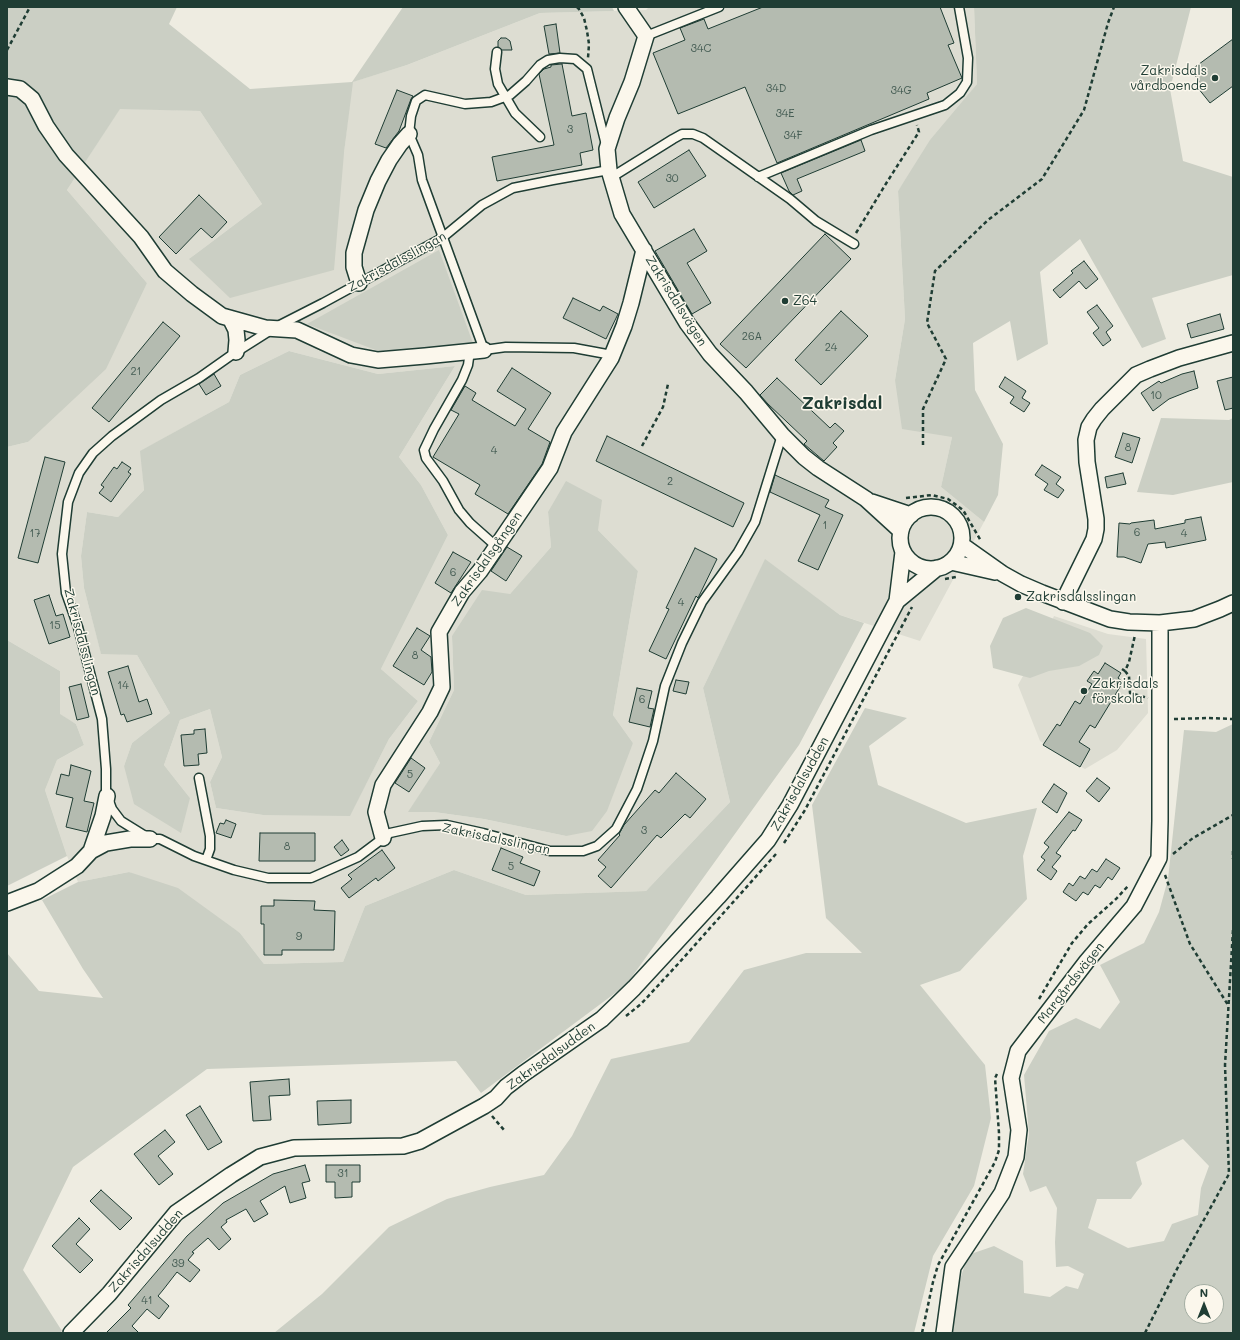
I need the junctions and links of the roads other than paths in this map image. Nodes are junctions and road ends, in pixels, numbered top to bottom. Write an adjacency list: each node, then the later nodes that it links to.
1 (626, 7): 4 (street)
2 (719, 7): 4 (lane)
3 (959, 7): 12 (lane)
4 (646, 36): 10 (street, Zakrisdalsvägen)
5 (497, 52): 7 (lane)
6 (7, 86): 17 (street)
7 (505, 97): 8 (lane); 9 (lane); 10 (lane)
8 (409, 134): 13 (lane); 16 (street)
9 (540, 137)
10 (607, 149): 11 (street, Zakrisdalsvägen)
11 (610, 174): 12 (lane); 13 (lane, Zakrisdalsslingan); 15 (street, Zakrisdalsvägen)
12 (758, 176): 14 (lane)
13 (442, 238): 16 (lane, Zakrisdalsslingan); 20 (lane)
14 (852, 243)
15 (644, 250): 22 (street, Zakrisdalsgången); 23 (street, Zakrisdalsvägen)
16 (359, 283): 18 (lane, Zakrisdalsslingan)
17 (230, 318): 18 (street); 21 (street)
18 (274, 328): 20 (street); 21 (lane, Zakrisdalsslingan)
19 (1233, 343): 34 (street)
20 (477, 351): 22 (lane); 28 (lane)
21 (236, 352): 38 (lane, Zakrisdalsslingan)
22 (612, 355): 28 (street, Zakrisdalsgången)
23 (782, 435): 24 (street, Zakrisdalsvägen); 39 (lane, Zakrisdalsslingan)
24 (866, 499): 25 (street); 26 (street, Zakrisdalsvägen)
25 (911, 515): 26 (street); 27 (street)
26 (901, 531): 29 (street)
27 (962, 545): 30 (street); 31 (street)
28 (497, 547): 39 (street, Zakrisdalsgången)
29 (903, 552): 32 (street); 33 (street, Zakrisdalsudden)
30 (974, 561): 31 (street); 34 (street)
31 (951, 562): 32 (street)
32 (939, 574): 33 (street, Zakrisdalsudden)
33 (897, 601): 44 (street, Zakrisdalsudden)
34 (1063, 602): 36 (street)
35 (1233, 603): 36 (street)
36 (1160, 623): 45 (street, Margårdsvägen)
37 (198, 778): 42 (lane)
38 (107, 796): 40 (lane, Zakrisdalsslingan); 41 (street, Zakrisdalsslingan)
39 (383, 838): 42 (lane, Zakrisdalsslingan)
40 (150, 840): 41 (street, Zakrisdalsslingan); 42 (lane, Zakrisdalsslingan)
41 (91, 851): 43 (street)
42 (206, 860)
43 (7, 903)
44 (71, 1333)
45 (944, 1333)

